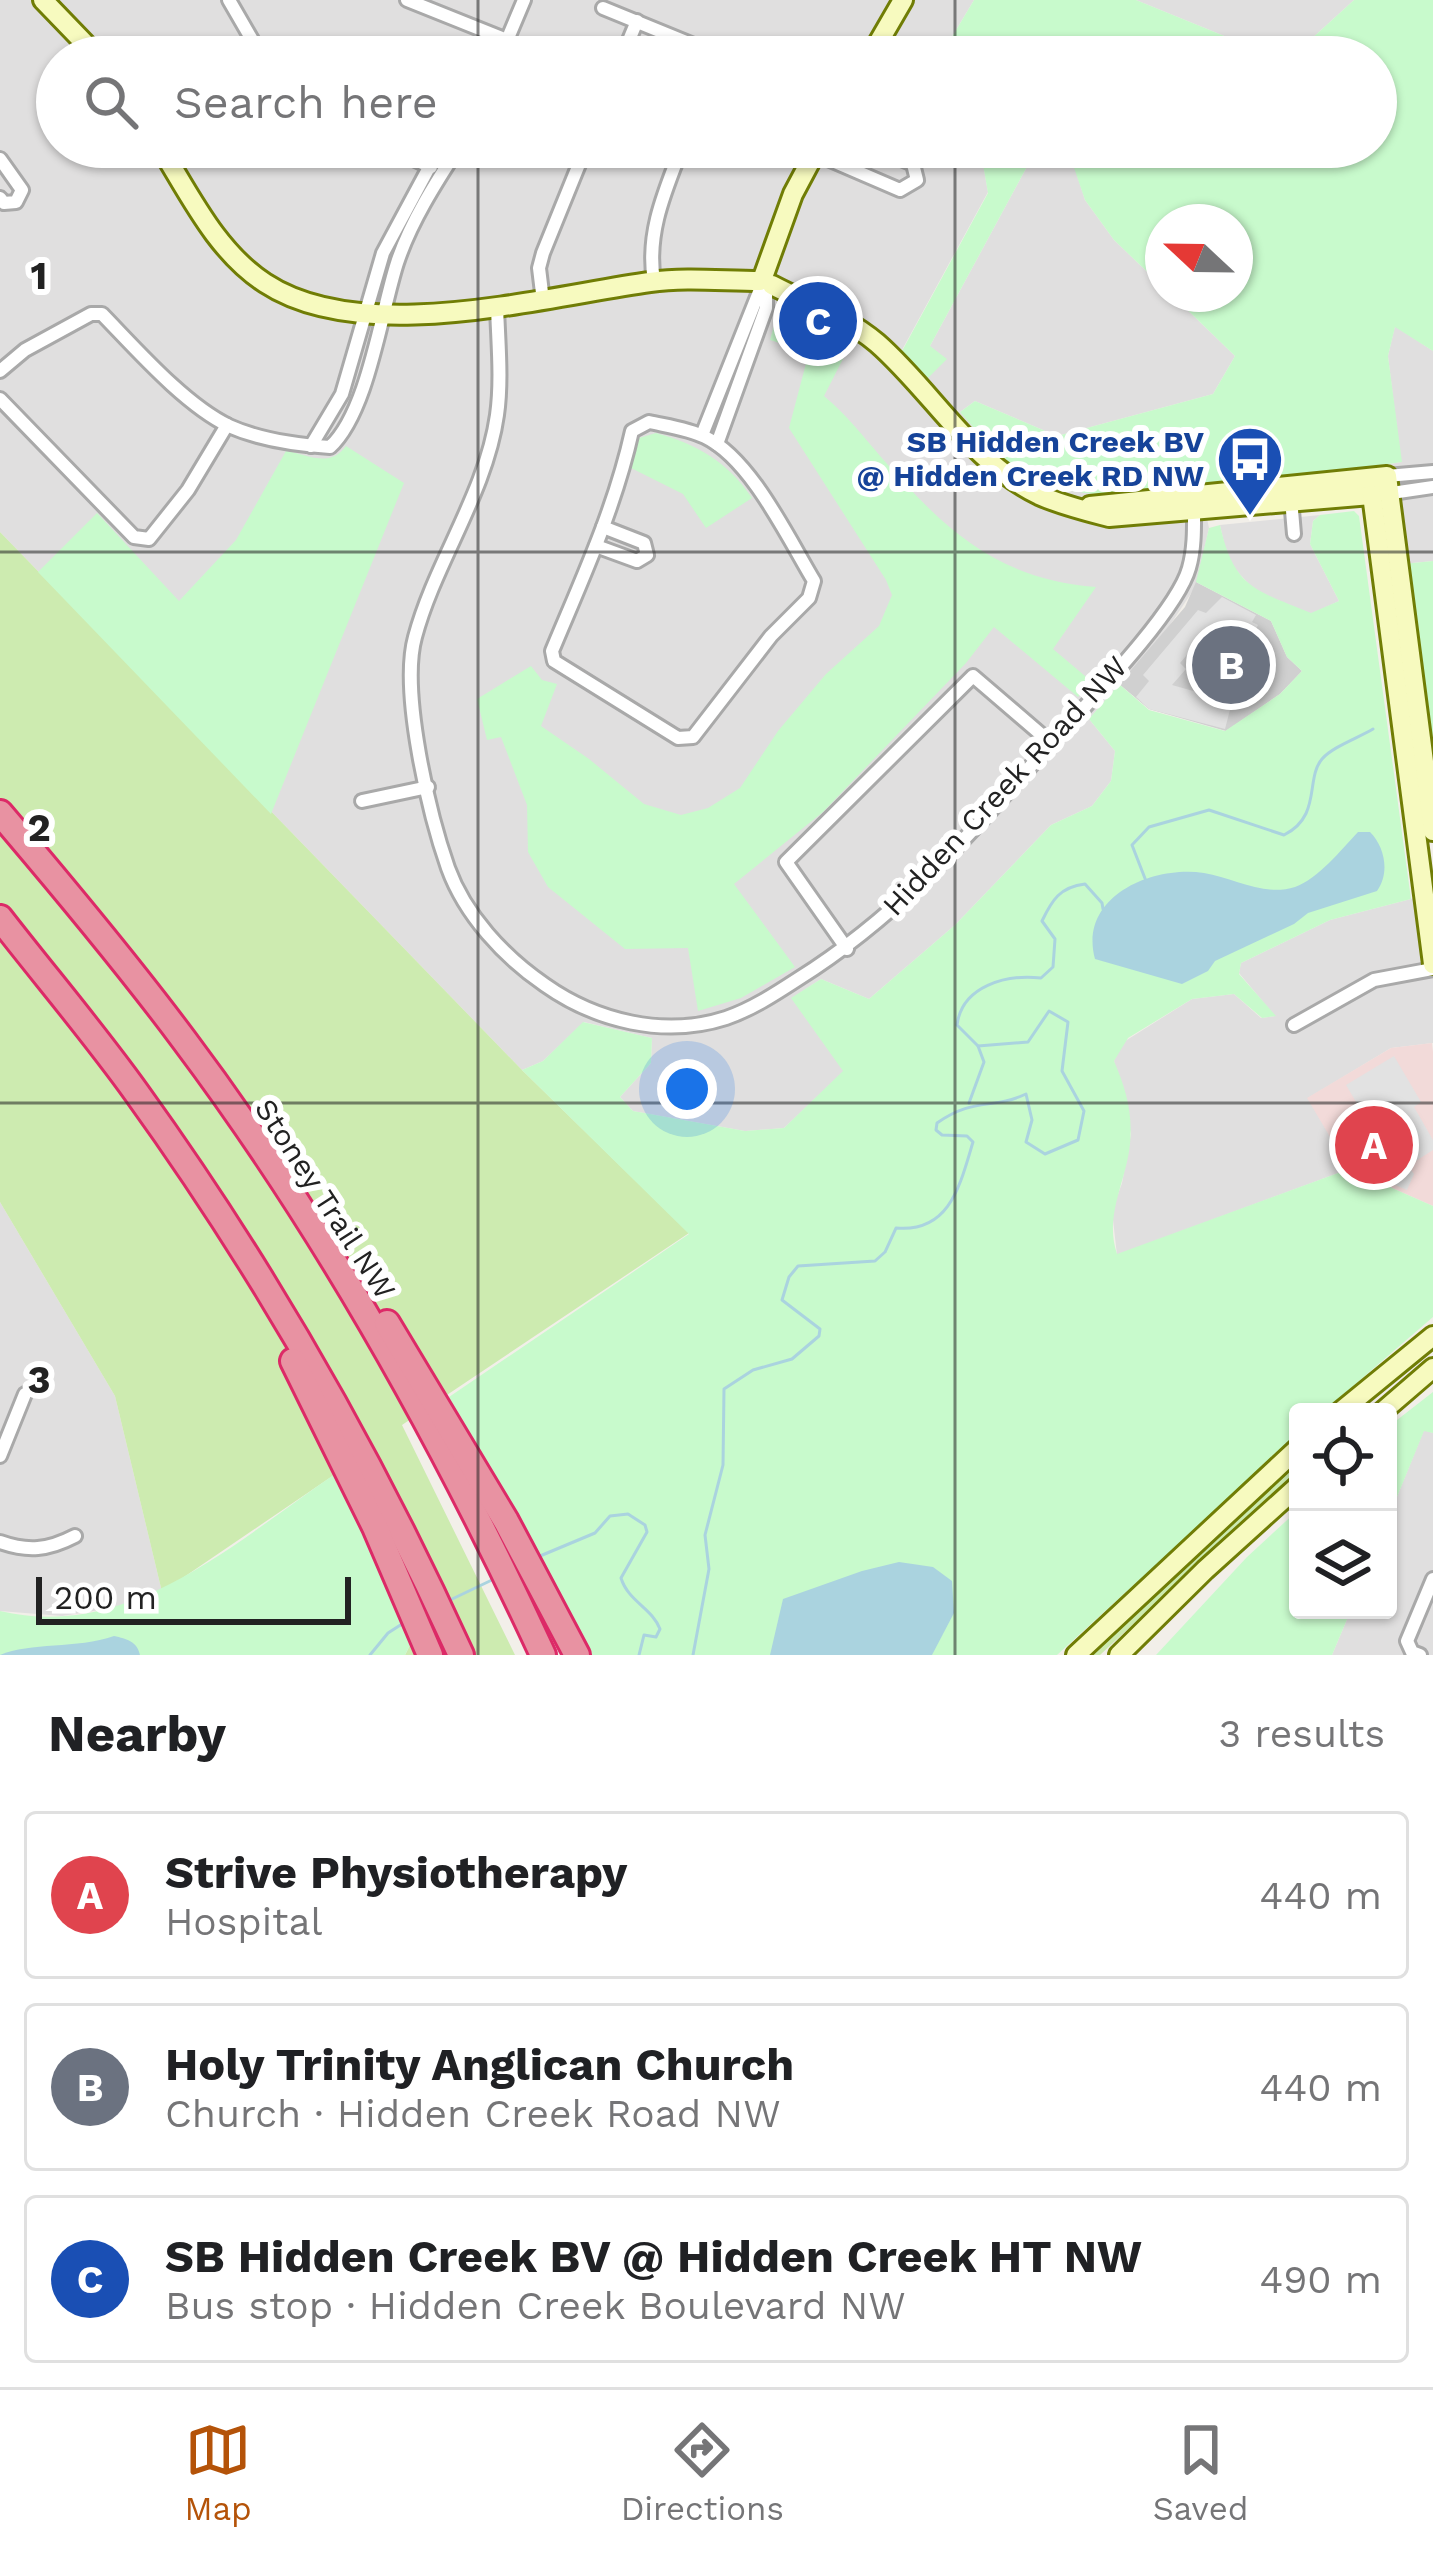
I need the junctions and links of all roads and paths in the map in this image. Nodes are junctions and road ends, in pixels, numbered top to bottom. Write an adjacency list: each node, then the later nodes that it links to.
1 (43, 0): 8 (street)
2 (229, 0): 9 (street)
3 (406, 0): 10 (street)
4 (524, 0): 11 (street)
5 (903, 0): 14 (street)
6 (603, 8): 7 (street)
7 (637, 21): 12 (street); 13 (street)
8 (78, 36)
9 (250, 36)
10 (497, 36)
11 (509, 36)
12 (631, 36)
13 (673, 36)
14 (882, 36)
15 (0, 159): 26 (street)
16 (173, 168): 31 (street)
17 (426, 168): 31 (street)
18 (434, 168): 25 (street)
19 (445, 168): 25 (street)
20 (577, 168): 29 (street)
21 (674, 168): 27 (street)
22 (807, 168): 28 (street)
23 (854, 168): 24 (street)
24 (914, 168)
25 (442, 172): 31 (street)
26 (0, 197)
27 (654, 281): 28 (street); 29 (street)
28 (764, 287): 35 (street); 36 (street); 41 (street)
29 (543, 301): 30 (street)
30 (497, 306): 31 (street); 46 (street, Hidden Creek Road NW)
31 (376, 313): 34 (street)
32 (0, 371): 34 (street)
33 (0, 399): 34 (street)
34 (227, 425)
35 (702, 435): 36 (street); 42 (street)
36 (717, 444): 44 (street)
37 (1433, 472): 38 (street)
38 (1379, 486): 39 (street); 40 (street); 49 (street); 50 (street)
39 (1433, 487)
40 (1290, 493): 41 (street); 43 (street)
41 (1194, 505): 45 (street, Hidden Creek Road NW)
42 (603, 527): 44 (street); 44 (street)
43 (1294, 533)
44 (596, 546)
45 (1051, 743): 52 (street, Hidden Creek Road NW); 52 (street)
46 (428, 787): 47 (street); 52 (street, Hidden Creek Road NW)
47 (362, 802)
48 (0, 813): 55 (highway, Stoney Trail NW)
49 (1433, 831)
50 (1425, 846): 53 (street)
51 (0, 918): 66 (highway)
52 (847, 949)
53 (1433, 967): 54 (street)
54 (1294, 1024)
55 (211, 1078): 70 (highway, Stoney Trail NW); 71 (highway)
56 (1433, 1336): 59 (street)
57 (1433, 1368): 60 (street)
58 (25, 1394): 61 (street)
59 (1351, 1403)
60 (1392, 1403)
61 (0, 1456)
62 (1289, 1456): 72 (street)
63 (1289, 1494): 73 (street)
64 (75, 1537): 65 (street)
65 (0, 1542)
66 (412, 1579): 68 (highway); 69 (highway)
67 (1433, 1579): 74 (street)
68 (458, 1647)
69 (429, 1652)
70 (543, 1655)
71 (577, 1655)
72 (1076, 1655)
73 (1119, 1655)
74 (1420, 1655)

